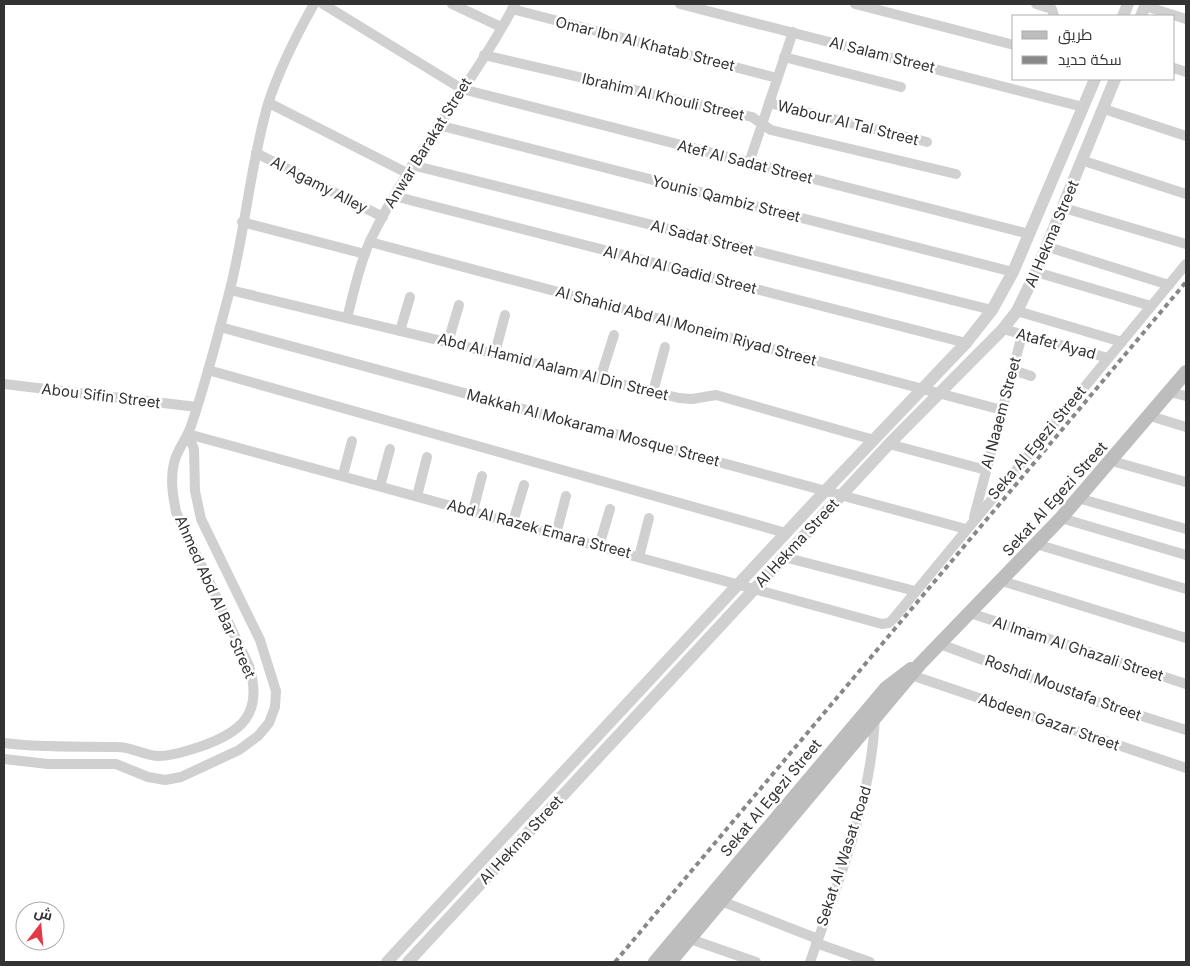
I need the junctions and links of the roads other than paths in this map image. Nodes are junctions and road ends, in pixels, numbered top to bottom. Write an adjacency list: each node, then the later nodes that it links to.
1 (314, 4): 21 (street, Ahmed Abd Al Bar Street)
2 (323, 4): 20 (street, Atef Al Sadat Street)
3 (452, 4): 11 (street)
4 (680, 4): 12 (street, Al Salam Street)
5 (855, 4): 13 (street)
6 (1036, 4): 9 (street)
7 (513, 7): 11 (street, Anwar Barakat Street); 16 (street, Omar Ibn Al Khatab Street)
8 (1144, 9): 10 (street)
9 (1054, 15)
10 (1169, 15)
11 (501, 27): 14 (street, Anwar Barakat Street)
12 (793, 32): 15 (street); 23 (street, Al Salam Street)
13 (1012, 43)
14 (484, 56): 20 (street, Anwar Barakat Street); 25 (street, Ibrahim Al Khouli Street)
15 (784, 57): 16 (street); 19 (street)
16 (777, 78): 22 (street)
17 (1095, 80): 23 (street, Al Hekma Street)
18 (1116, 80): 24 (street, Al Hekma Street)
19 (901, 87)
20 (462, 89): 26 (street, Anwar Barakat Street); 31 (street, Atef Al Sadat Street)
21 (269, 103): 29 (street, Ahmed Abd Al Bar Street); 32 (street, Al Sadat Street)
22 (769, 103): 25 (street); 28 (street, Wabour Al Tal Street)
23 (1083, 106): 39 (street, Al Hekma Street)
24 (1104, 109): 27 (street); 30 (street, Al Hekma Street)
25 (762, 124): 31 (street); 33 (street, Ibrahim Al Khouli Street)
26 (438, 125): 32 (street, Anwar Barakat Street); 45 (street, Younis Qambiz Street)
27 (1186, 136)
28 (927, 142)
29 (256, 153): 37 (street, Al Agamy Alley); 38 (street, Ahmed Abd Al Bar Street)
30 (1084, 160): 34 (street); 36 (street, Al Hekma Street)
31 (749, 163): 39 (street, Atef Al Sadat Street)
32 (409, 169): 35 (street, Anwar Barakat Street); 52 (street, Al Sadat Street)
33 (956, 174)
34 (1186, 194)
35 (394, 196): 37 (street, Anwar Barakat Street); 63 (street, Al Ahd Al Gadid Street)
36 (1064, 208): 41 (street); 42 (street, Al Hekma Street)
37 (383, 217): 40 (street, Anwar Barakat Street)
38 (242, 222): 43 (street); 48 (street, Ahmed Abd Al Bar Street)
39 (1029, 234): 45 (street, Al Hekma Street)
40 (370, 242): 43 (street, Anwar Barakat Street); 73 (street, Al Shahid Abd Al Moneim Riyad Street)
41 (1186, 244)
42 (1048, 247): 46 (street, Al Hekma Street); 47 (street)
43 (365, 254): 55 (street, Anwar Barakat Street)
44 (1186, 264): 47 (street, Seka Al Egezi Street)
45 (1013, 272): 52 (street, Al Hekma Street)
46 (1036, 272): 51 (street); 53 (street, Al Hekma Street)
47 (1169, 284): 51 (street, Seka Al Egezi Street)
48 (230, 290): 55 (street, Abd Al Hamid Aalam Al Din Street); 56 (street, Ahmed Abd Al Bar Street)
49 (410, 297): 58 (street)
50 (459, 305): 61 (street)
51 (1151, 306): 62 (street, Seka Al Egezi Street)
52 (992, 310): 63 (street, Al Hekma Street)
53 (1017, 311): 57 (street, Al Hekma Street); 62 (street)
54 (505, 316): 65 (street)
55 (347, 318): 58 (street, Abd Al Hamid Aalam Al Din Street)
56 (220, 327): 67 (street, Ahmed Abd Al Bar Street); 95 (street, Makkah Al Mokarama Mosque Street)
57 (1003, 329): 60 (street, Atafet Ayad); 76 (street, Al Hekma Street)
58 (400, 331): 61 (street, Abd Al Hamid Aalam Al Din Street)
59 (614, 335): 71 (street)
60 (1022, 335): 66 (street, Atafet Ayad); 68 (street, Al Naaem Street)
61 (448, 342): 65 (street, Abd Al Hamid Aalam Al Din Street)
62 (1122, 342): 66 (street, Seka Al Egezi Street)
63 (966, 343): 73 (street, Al Hekma Street)
64 (665, 347): 74 (street)
65 (495, 353): 71 (street, Abd Al Hamid Aalam Al Din Street)
66 (1108, 358): 104 (street, Seka Al Egezi Street)
67 (208, 370): 78 (street, Ahmed Abd Al Bar Street); 108 (street)
68 (1013, 370): 70 (street); 79 (street, Al Naaem Street)
69 (1186, 372): 75 (main road, Sekat Al Egezi Street)
70 (1031, 376)
71 (600, 378): 74 (street, Abd Al Hamid Aalam Al Din Street)
72 (4, 384): 78 (street, Abou Sifin Street)
73 (923, 388): 76 (street, Al Shahid Abd Al Moneim Riyad Street); 83 (street, Al Hekma Street)
74 (653, 392): 83 (street, Abd Al Hamid Aalam Al Din Street)
75 (1170, 392): 77 (street); 80 (main road, Sekat Al Egezi Street)
76 (940, 393): 79 (street, Al Shahid Abd Al Moneim Riyad Street); 85 (street, Al Hekma Street)
77 (1186, 396)
78 (197, 407): 82 (street, Ahmed Abd Al Bar Street)
79 (1002, 410): 89 (street, Al Naaem Street)
80 (1150, 416): 81 (street); 88 (main road, Sekat Al Egezi Street)
81 (1186, 427)
82 (188, 434): 90 (street, Abd Al Razek Emara Street); 129 (street, Ahmed Abd Al Bar Street); 130 (street, Ahmed Abd Al Bar Street)
83 (874, 440): 95 (street, Al Hekma Street)
84 (352, 441): 90 (street)
85 (889, 444): 89 (street); 98 (street, Al Hekma Street)
86 (390, 449): 94 (street)
87 (427, 457): 96 (street)
88 (1112, 461): 92 (street); 99 (main road, Sekat Al Egezi Street)
89 (986, 470): 104 (street, Al Naaem Street)
90 (343, 475): 94 (street, Abd Al Razek Emara Street)
91 (482, 476): 101 (street)
92 (1186, 482)
93 (524, 485): 105 (street)
94 (380, 486): 96 (street, Abd Al Razek Emara Street)
95 (825, 491): 98 (street, Makkah Al Mokarama Mosque Street); 108 (street, Al Hekma Street)
96 (417, 496): 101 (street, Abd Al Razek Emara Street)
97 (566, 496): 109 (street)
98 (841, 496): 106 (street, Makkah Al Mokarama Mosque Street); 114 (street, Al Hekma Street)
99 (1078, 498): 103 (main road, Sekat Al Egezi Street); 107 (street)
100 (610, 509): 111 (street)
101 (473, 511): 105 (street, Abd Al Razek Emara Street)
102 (649, 518): 113 (street)
103 (1060, 518): 110 (main road, Sekat Al Egezi Street); 112 (street)
104 (973, 521): 106 (street, Seka Al Egezi Street)
105 (513, 522): 109 (street, Abd Al Razek Emara Street)
106 (966, 529): 119 (street, Seka Al Egezi Street)
107 (1186, 529)
108 (786, 533): 116 (street, Al Hekma Street)
109 (556, 534): 111 (street, Abd Al Razek Emara Street)
110 (1036, 544): 115 (main road, Sekat Al Egezi Street); 117 (street)
111 (599, 546): 113 (street, Abd Al Razek Emara Street)
112 (1186, 554)
113 (639, 557): 116 (street, Abd Al Razek Emara Street)
114 (784, 557): 118 (street, Al Hekma Street); 119 (street)
115 (1002, 581): 120 (main road, Sekat Al Egezi Street); 122 (street)
116 (736, 586): 118 (street, Abd Al Razek Emara Street); 135 (street, Al Hekma Street)
117 (1186, 589)
118 (752, 590): 121 (street, Abd Al Razek Emara Street); 136 (street, Al Hekma Street)
119 (915, 591): 121 (street, Seka Al Egezi Street)
120 (970, 613): 123 (main road, Sekat Al Egezi Street); 126 (street, Al Imam Al Ghazali Street)
121 (889, 623)
122 (1186, 638)
123 (940, 644): 124 (main road, Sekat Al Egezi Street); 128 (street, Roshdi Moustafa Street)
124 (920, 664): 125 (main road, Sekat Al Egezi Street); 137 (main road, Sekat Al Egezi Street)
125 (911, 675): 127 (main road, Sekat Al Egezi Street); 131 (street, Abdeen Gazar Street)
126 (1186, 684)
127 (875, 718): 132 (main road, Sekat Al Egezi Street); 134 (street, Sekat Al Wasat Road)
128 (1186, 730)
129 (4, 743)
130 (4, 760)
131 (1186, 768)
132 (721, 901): 133 (main road, Sekat Al Egezi Street); 134 (street)
133 (690, 939): 138 (main road, Sekat Al Egezi Street); 139 (street)
134 (817, 941): 140 (street, Sekat Al Wasat Road); 141 (street)
135 (387, 962)
136 (408, 962)
137 (655, 962)
138 (670, 962)
139 (756, 962)
140 (810, 962)
141 (870, 962)

